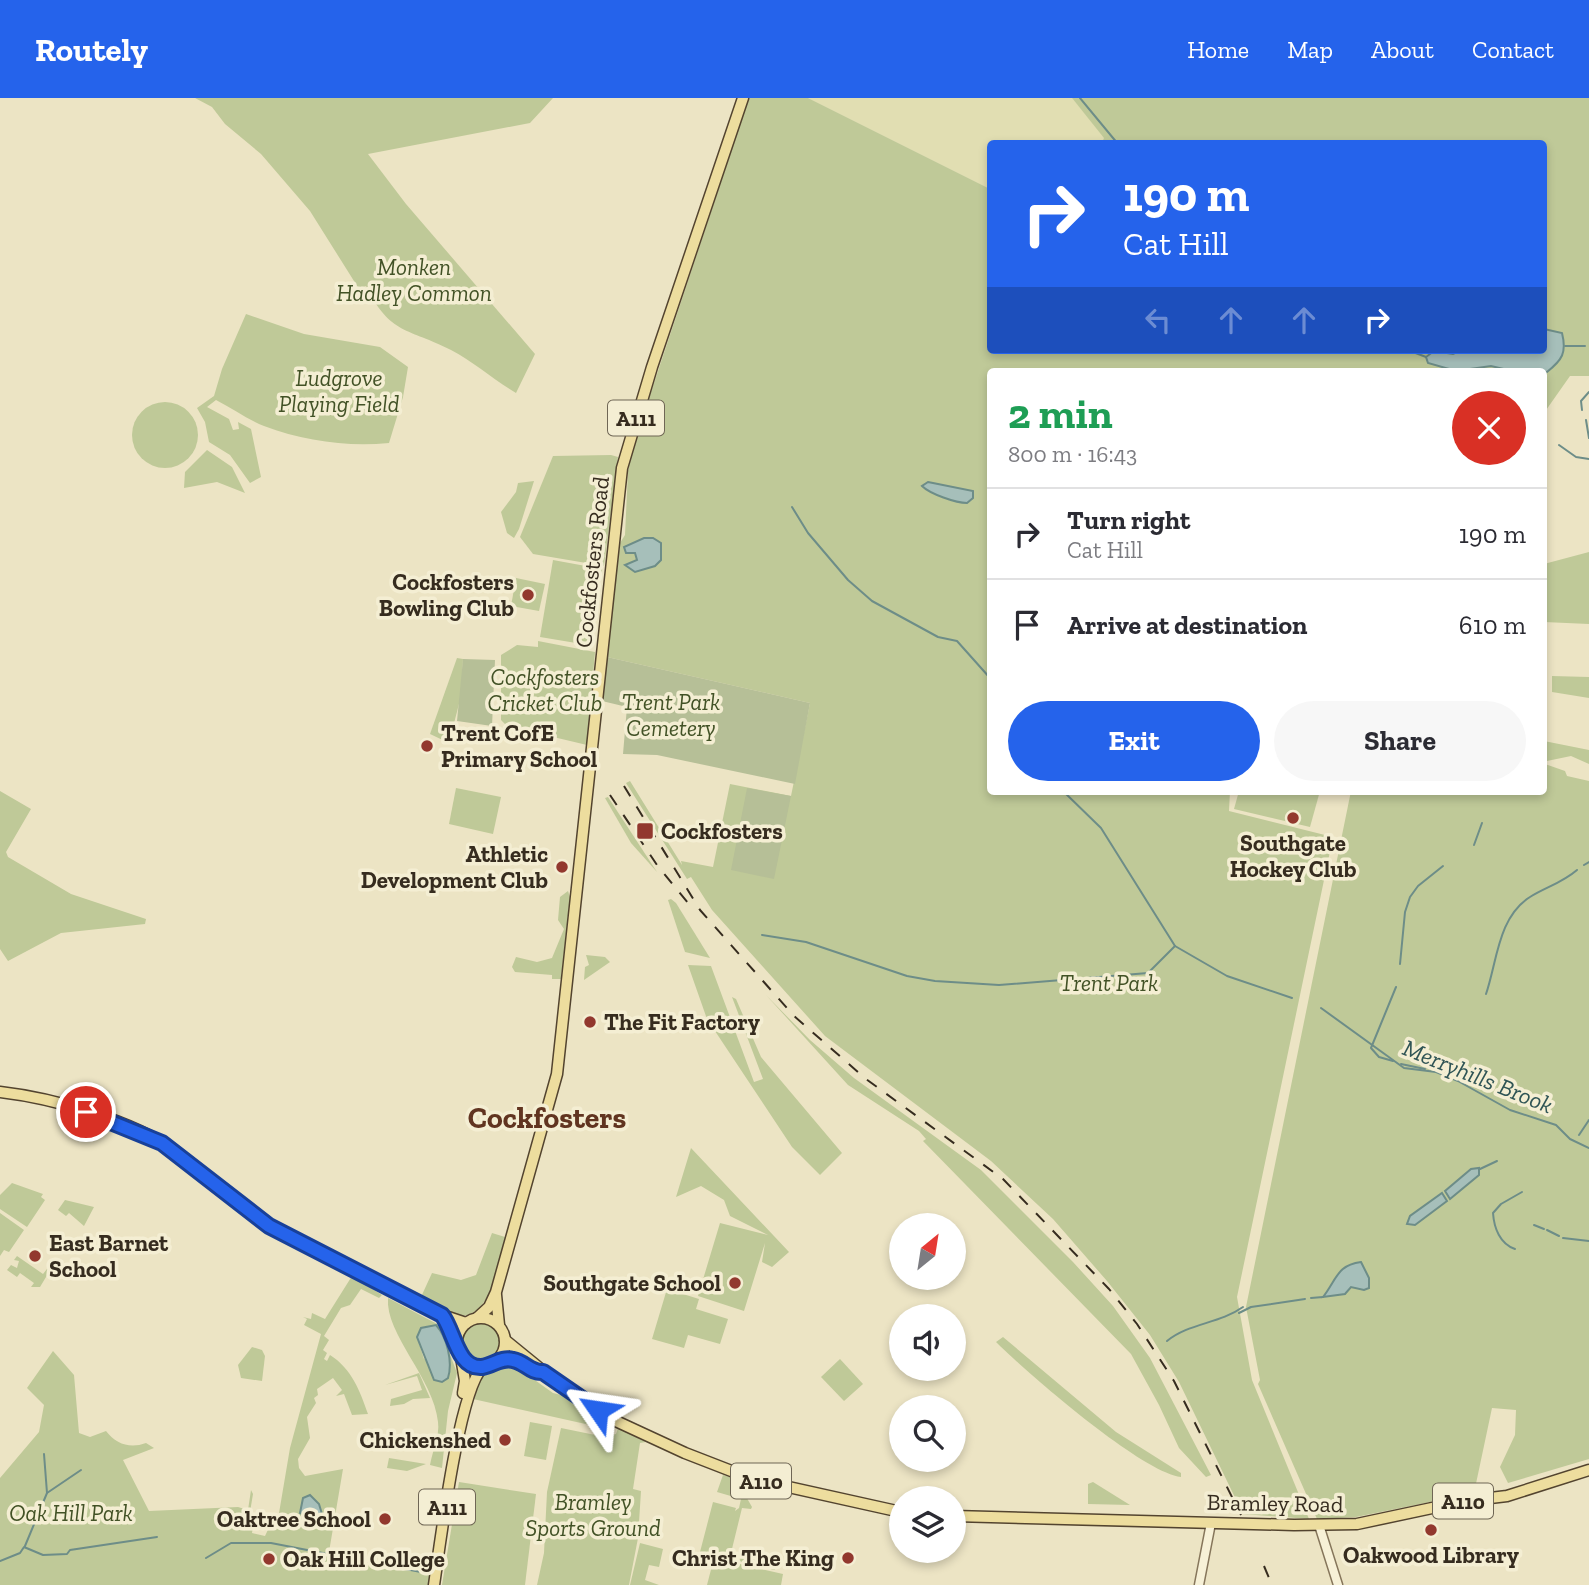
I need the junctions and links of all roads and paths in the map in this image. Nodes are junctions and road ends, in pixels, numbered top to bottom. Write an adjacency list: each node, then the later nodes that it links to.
1 (743, 98): 3 (main road, Cockfosters Road / A111)
2 (0, 1092): 4 (main road)
3 (496, 1292): 5 (main road, Cockfosters Road / A111); 7 (main road, Cockfosters Road / A111)
4 (442, 1315): 6 (main road); 9 (main road)
5 (477, 1318): 6 (main road); 7 (main road)
6 (466, 1323): 9 (main road)
7 (499, 1325): 8 (main road)
8 (505, 1340): 11 (main road); 13 (main road, A110)
9 (456, 1341): 10 (main road)
10 (461, 1357): 12 (main road); 14 (main road, A111)
11 (498, 1360): 12 (main road); 13 (main road, A110)
12 (483, 1367): 14 (main road, A111)
13 (543, 1372): 16 (main road, A110)
14 (460, 1428): 20 (main road, A111)
15 (1589, 1470): 19 (main road, Bramley Road / A110)
16 (889, 1508)
17 (966, 1516): 18 (main road, Bramley Road / A110)
18 (1211, 1522): 19 (main road, Bramley Road / A110); 21 (street)
19 (1319, 1525): 22 (street)
20 (434, 1585)
21 (1199, 1585)
22 (1338, 1585)

